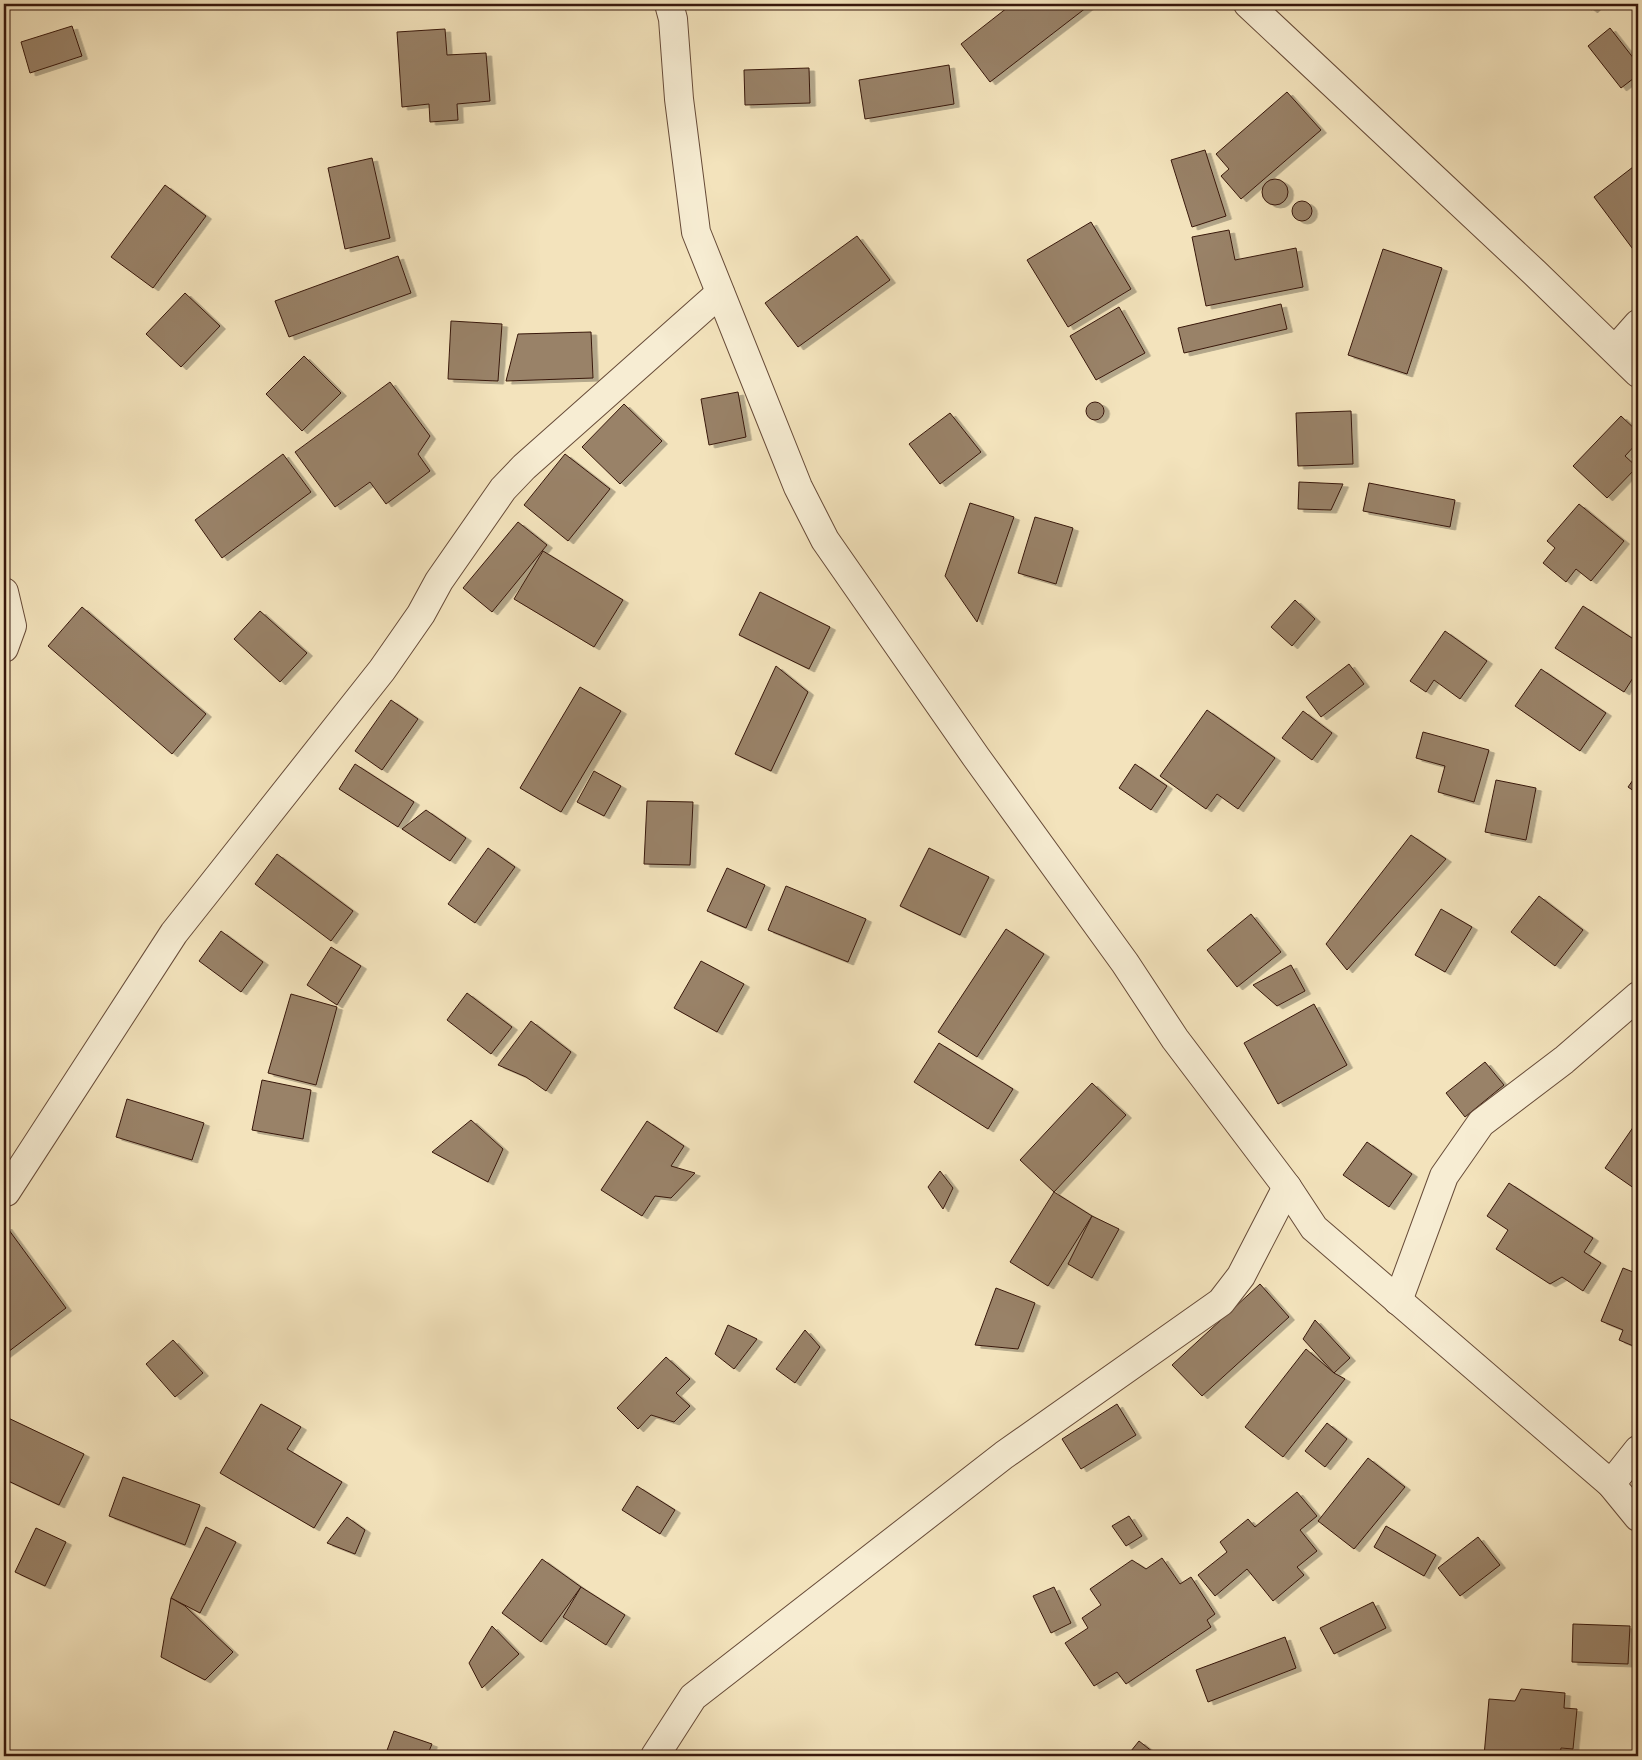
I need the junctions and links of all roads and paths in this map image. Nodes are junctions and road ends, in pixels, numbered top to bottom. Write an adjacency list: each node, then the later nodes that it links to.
1 (669, 4): 3 (street)
2 (1248, 4): 5 (street)
3 (720, 293): 10 (street); 11 (street)
4 (1638, 324): 5 (street)
5 (1615, 350): 6 (street)
6 (1638, 373)
7 (4, 592): 8 (street)
8 (4, 648)
9 (1638, 996): 12 (street)
10 (1287, 1187): 12 (street); 16 (street)
11 (6, 1192)
12 (1398, 1301): 14 (street)
13 (1638, 1450): 14 (street)
14 (1611, 1484): 15 (street)
15 (1638, 1517)
16 (655, 1756)

